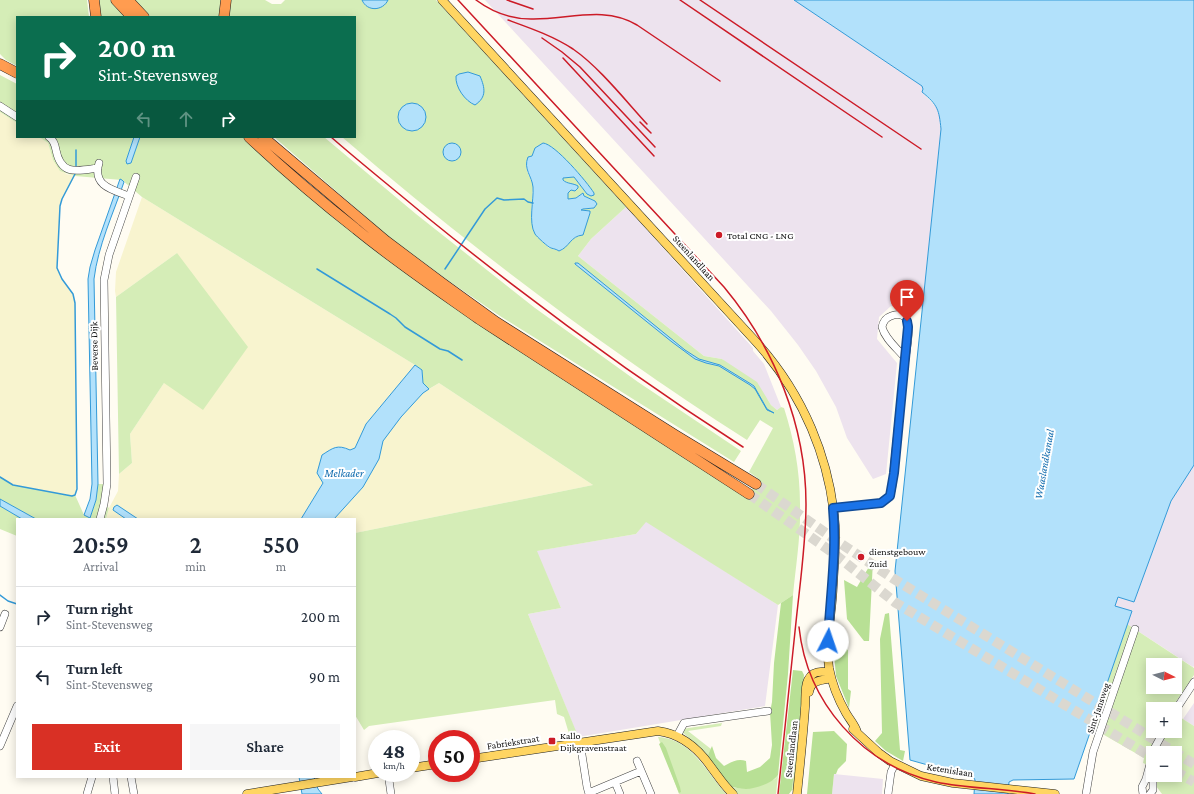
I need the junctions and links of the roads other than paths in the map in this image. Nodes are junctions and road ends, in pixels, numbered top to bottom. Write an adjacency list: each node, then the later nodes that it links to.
1 (94, 0): 6 (highway)
2 (116, 0): 7 (highway)
3 (128, 0): 8 (highway)
4 (226, 0): 9 (highway)
5 (442, 0): 24 (main road, Steenlandlaan)
6 (96, 16)
7 (131, 16)
8 (143, 16)
9 (224, 16)
10 (0, 64): 12 (highway)
11 (0, 72): 13 (highway)
12 (16, 72)
13 (16, 80)
14 (0, 106): 15 (street)
15 (16, 116)
16 (50, 138): 20 (street)
17 (250, 138): 23 (highway)
18 (264, 138): 22 (highway)
19 (136, 177): 20 (street, Beverse Dijk)
20 (126, 195): 25 (street, Beverse Dijk)
21 (905, 358): 21 (street); 24 (street)
22 (756, 484)
23 (749, 494)
24 (833, 508): 29 (main road, Steenlandlaan)
25 (100, 518)
26 (5, 614): 27 (street)
27 (0, 626)
28 (1135, 629): 64 (street, Sint-Jansweg)
29 (829, 675): 40 (main road, Ketenislaan); 61 (main road, Steenlandlaan)
30 (1194, 682): 31 (street)
31 (1181, 702)
32 (16, 708): 37 (street)
33 (768, 711): 34 (street)
34 (677, 736): 36 (main road, Fabriekstraat); 60 (main road, Fabriekstraat)
35 (1160, 738): 65 (street)
36 (580, 742): 38 (main road, Fabriekstraat); 57 (street)
37 (0, 746)
38 (480, 758)
39 (637, 761): 41 (street)
40 (895, 764): 51 (main road, Ketenislaan); 62 (street)
41 (641, 771): 49 (street); 59 (street)
42 (368, 775): 43 (main road)
43 (356, 777)
44 (92, 778): 52 (street)
45 (113, 778): 53 (street)
46 (131, 778): 54 (street)
47 (347, 778): 55 (main road)
48 (389, 782): 56 (street)
49 (615, 782): 57 (street); 58 (street)
50 (1153, 782): 66 (street)
51 (1022, 792): 63 (main road, Ketenislaan)
52 (87, 794)
53 (115, 794)
54 (134, 794)
55 (247, 794)
56 (391, 794)
57 (589, 794)
58 (620, 794)
59 (651, 794)
60 (733, 794)
61 (797, 794)
62 (888, 794)
63 (1055, 794)
64 (1086, 794)
65 (1143, 794)
66 (1150, 794)

